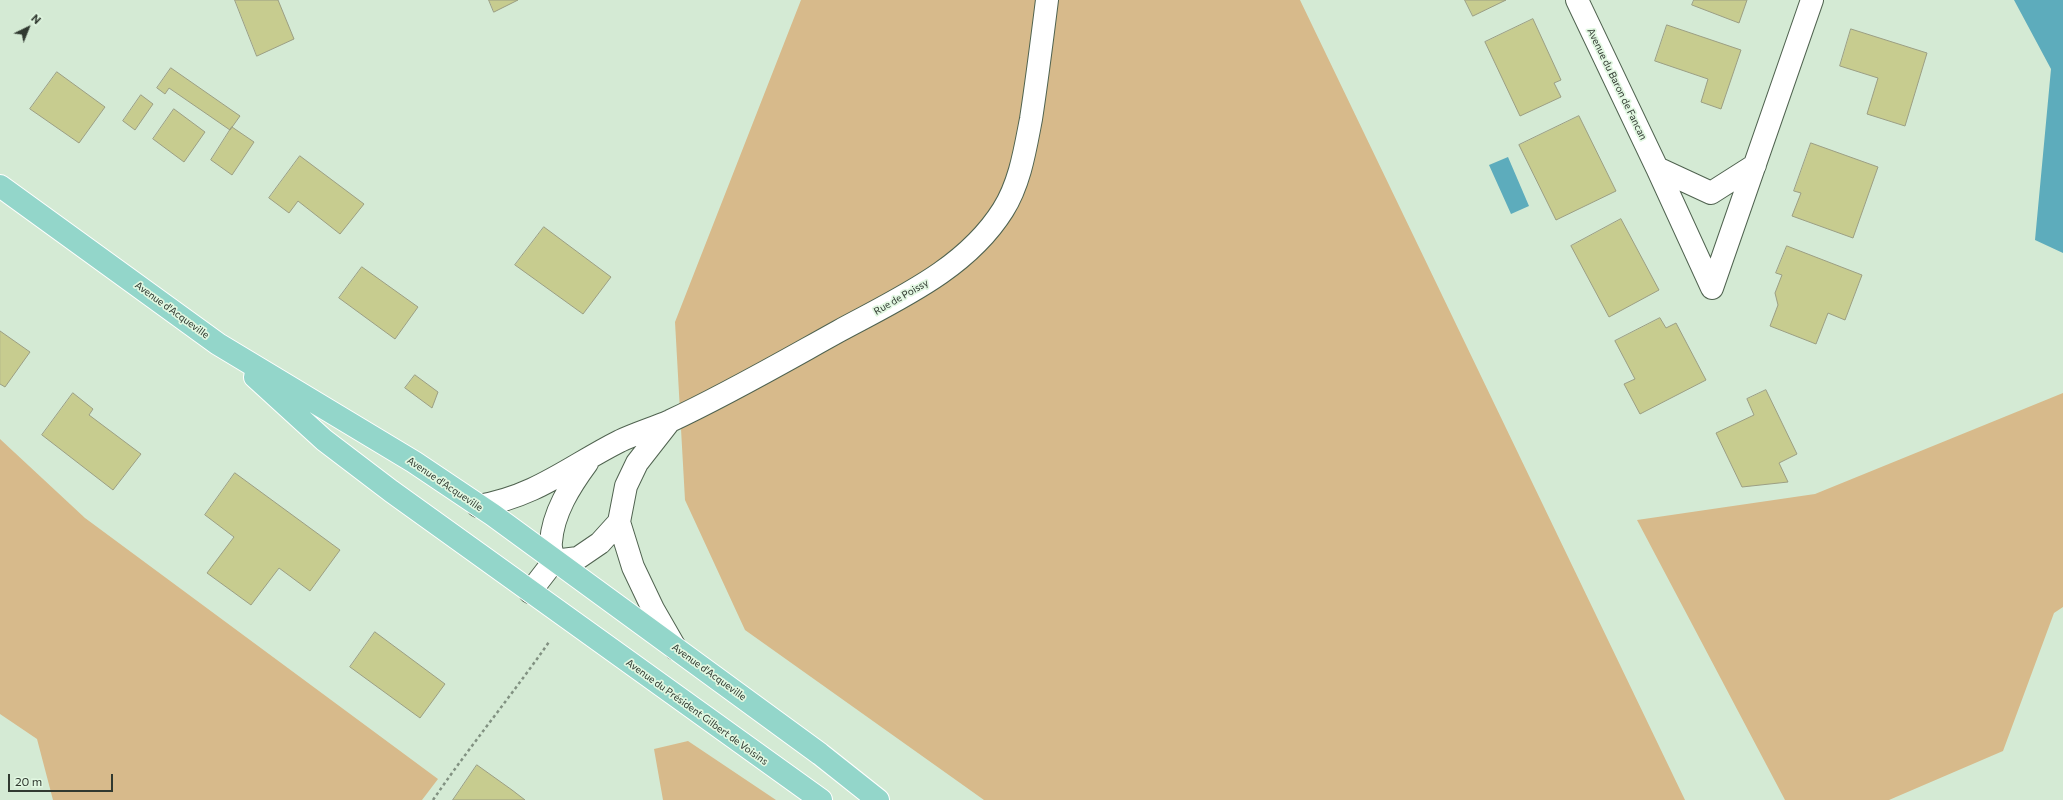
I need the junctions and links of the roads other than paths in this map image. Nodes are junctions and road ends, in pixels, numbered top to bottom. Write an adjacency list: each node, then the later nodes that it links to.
1 (1047, 0): 8 (street, Rue de Poissy)
2 (1577, 0): 5 (street, Avenue du Baron de Fancan)
3 (1812, 0): 4 (street, Avenue du Baron de Fancan)
4 (1755, 165): 5 (street); 5 (street, Avenue du Baron de Fancan)
5 (1657, 168)
6 (0, 186): 7 (main road, Avenue d'Acqueville)
7 (218, 344): 10 (main road, Avenue d'Acqueville); 13 (main road, Avenue du Président Gilbert de Voisins)
8 (669, 422): 9 (street, Rue de Poissy); 11 (street)
9 (590, 459): 10 (street, Rue de Poissy); 12 (street)
10 (478, 506): 12 (main road, Avenue d'Acqueville)
11 (619, 522): 12 (street); 14 (street)
12 (554, 561): 13 (street); 14 (main road, Avenue d'Acqueville)
13 (530, 592): 15 (main road, Avenue du Président Gilbert de Voisins)
14 (676, 649): 16 (main road, Avenue d'Acqueville)
15 (821, 800)
16 (878, 800)

